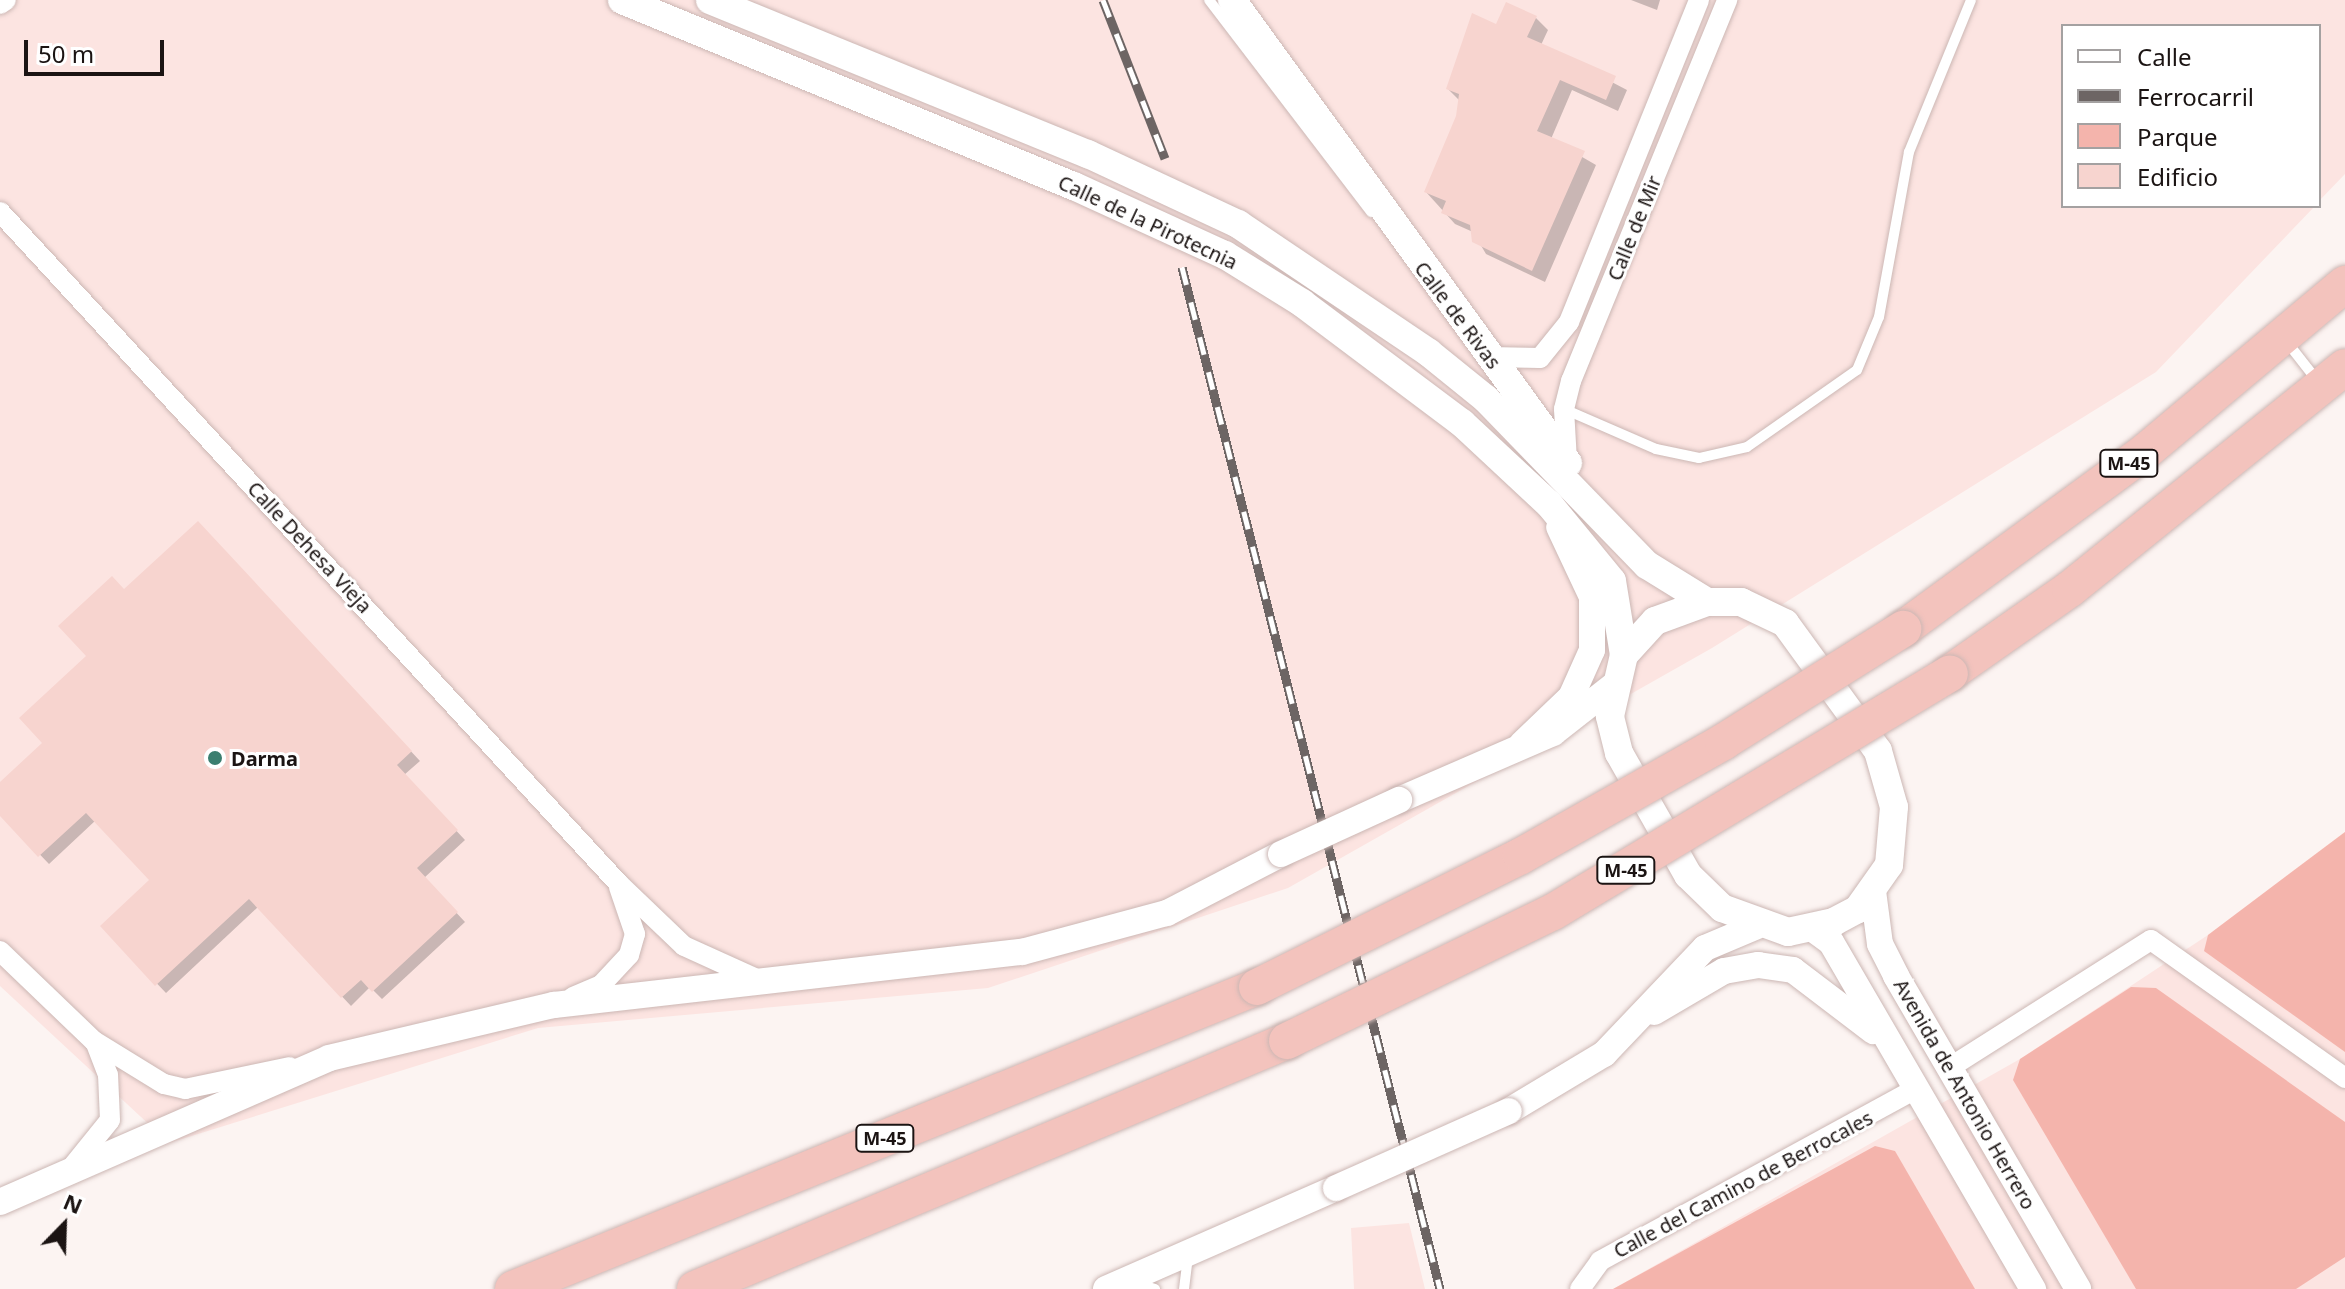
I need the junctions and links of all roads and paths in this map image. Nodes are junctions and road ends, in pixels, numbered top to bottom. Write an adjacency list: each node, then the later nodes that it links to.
1 (6, 0): 9 (street)
2 (622, 0): 19 (main road, Calle de la Pirotecnia)
3 (710, 0): 18 (main road, Calle de la Pirotecnia)
4 (1209, 0): 11 (lane)
5 (1232, 0): 11 (main road, Calle de Rivas)
6 (1699, 0): 14 (street, Calle de Mir)
7 (1727, 0): 16 (street, Calle de Mir)
8 (1971, 0): 16 (lane)
9 (0, 4)
10 (0, 212): 24 (street, Calle Dehesa Vieja)
11 (1409, 250): 14 (main road, Calle de Rivas)
12 (2345, 284): 13 (highway, M-45)
13 (2283, 337): 15 (lane, M-45); 40 (highway, M-45, bridge)
14 (1489, 357): 17 (main road, Calle de Rivas)
15 (2333, 377): 43 (highway, M-45, bridge)
16 (1564, 409): 17 (street, Calle de Mir)
17 (1567, 461): 18 (main road, Calle de Rivas)
18 (1576, 491): 20 (main road, Calle de Rivas)
19 (1549, 504): 21 (main road, Calle de la Pirotecnia); 23 (street)
20 (1707, 602): 21 (main road); 25 (main road)
21 (1624, 655): 22 (main road)
22 (1613, 686): 23 (street); 26 (main road)
23 (1522, 744): 29 (street, bridge)
24 (618, 883): 29 (street, Calle Dehesa Vieja); 30 (street, Calle Dehesa Vieja)
25 (1873, 891): 27 (main road); 35 (street, Avenida de Antonio Herrero)
26 (1757, 926): 27 (main road); 31 (street)
27 (1813, 929): 33 (street, Avenida de Antonio Herrero)
28 (0, 951): 32 (street)
29 (773, 985): 30 (street)
30 (554, 1005): 34 (street)
31 (1643, 1017): 33 (street); 41 (street, bridge)
32 (94, 1041): 34 (street); 38 (street)
33 (1894, 1050): 37 (street, Avenida de Antonio Herrero)
34 (329, 1058): 38 (street)
35 (1949, 1068): 36 (street); 50 (street, Avenida de Antonio Herrero)
36 (2345, 1078)
37 (1916, 1089): 48 (street, Calle del Camino de Berrocales); 49 (street, Avenida de Antonio Herrero)
38 (72, 1167): 39 (street)
39 (0, 1202)
40 (694, 1216): 44 (highway); 45 (highway, M-45)
41 (1190, 1248): 42 (street); 47 (lane)
42 (1114, 1285): 46 (lane)
43 (704, 1286)
44 (486, 1289)
45 (513, 1289)
46 (1155, 1289)
47 (1184, 1289)
48 (1580, 1289)
49 (2033, 1289)
50 (2078, 1289)

